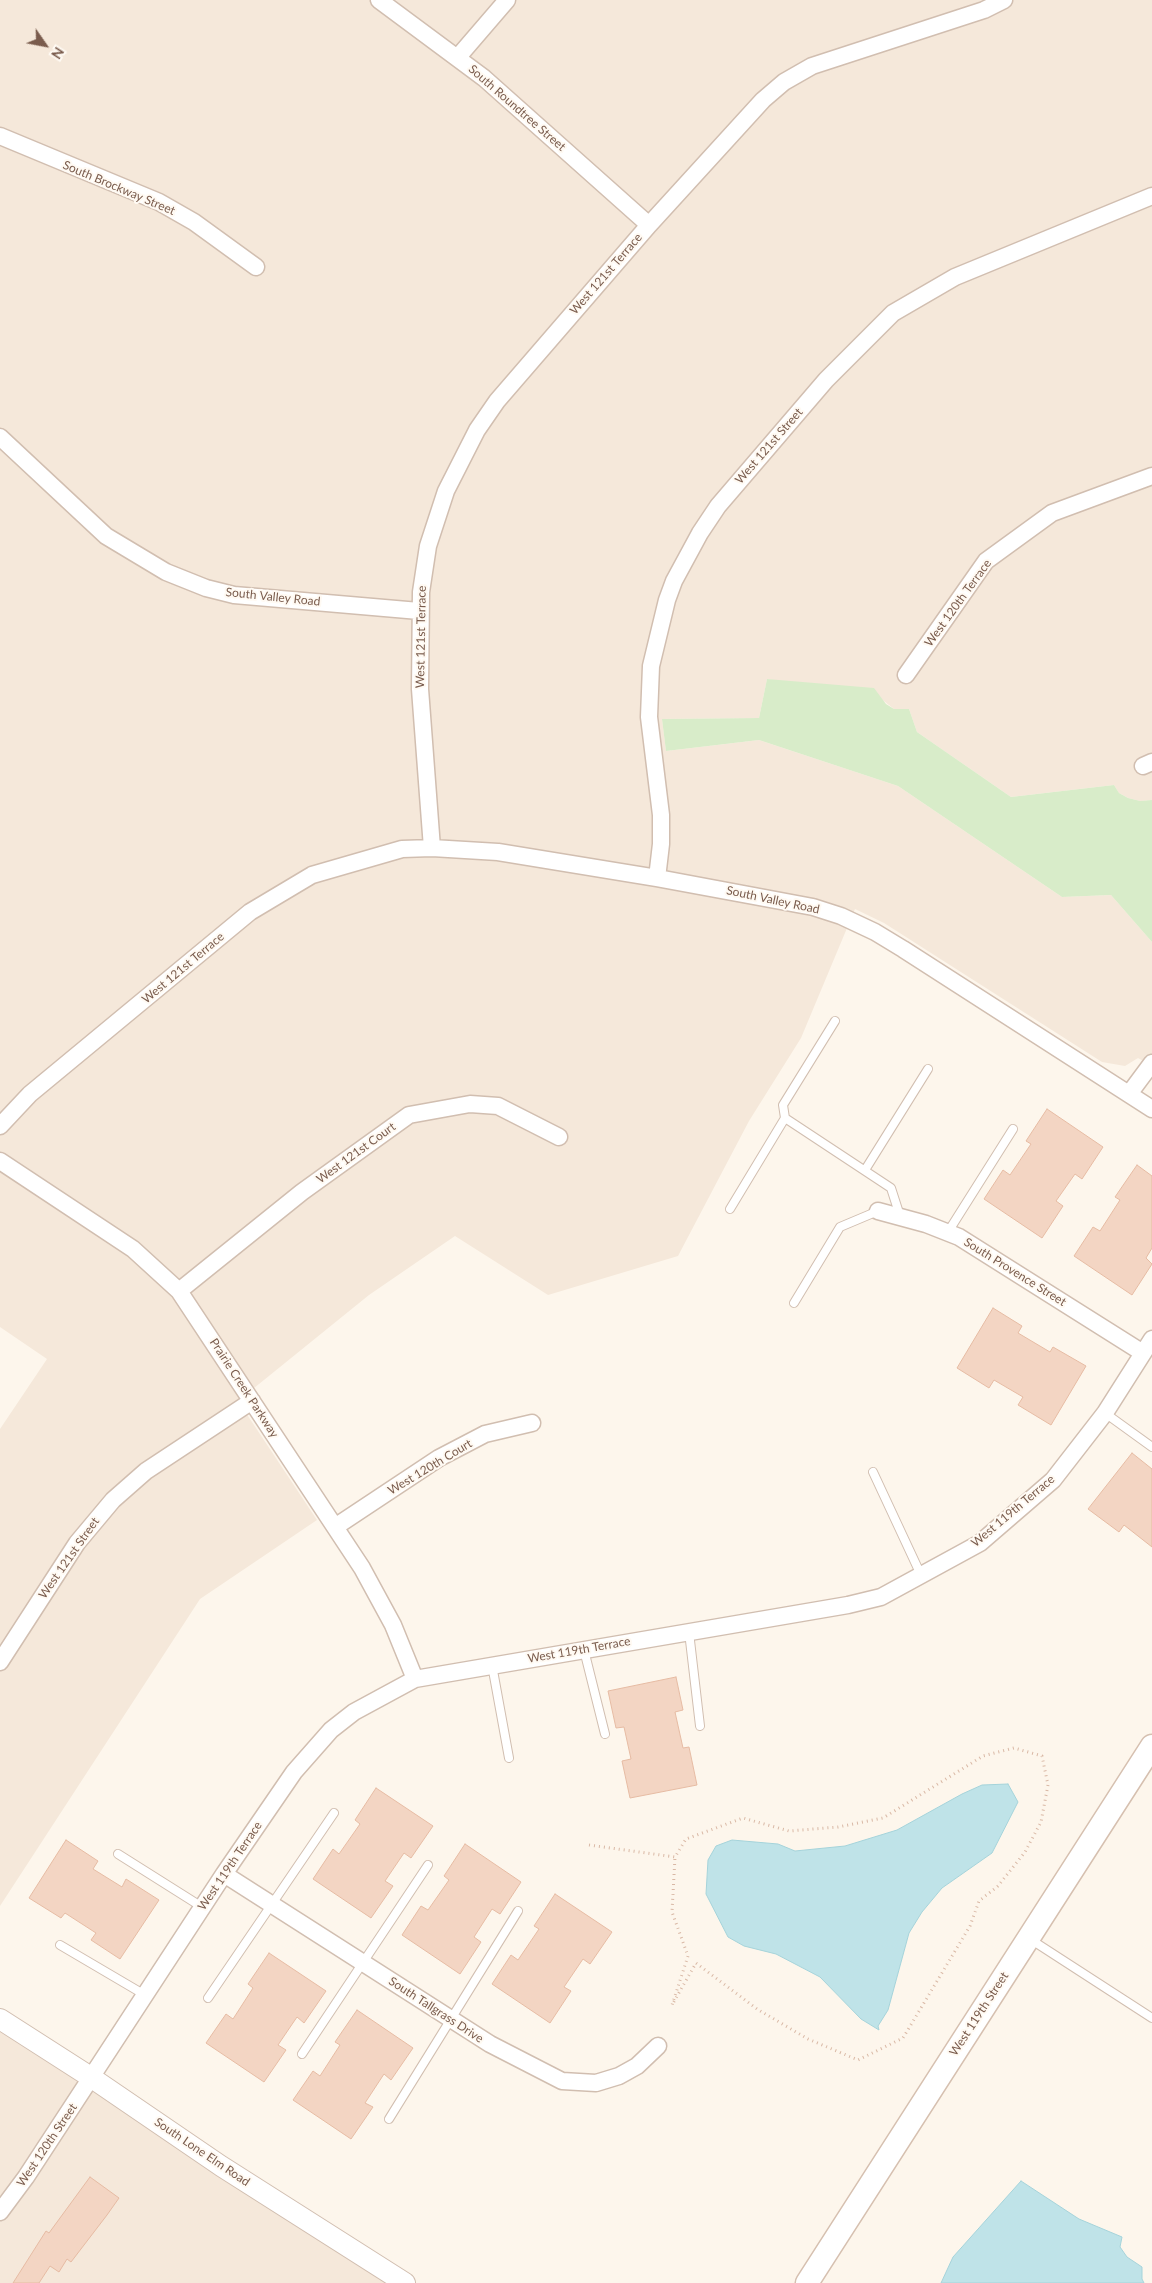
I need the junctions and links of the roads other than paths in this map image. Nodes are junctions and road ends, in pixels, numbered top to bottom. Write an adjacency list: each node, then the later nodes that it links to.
1 (379, 0): 4 (street, South Roundtree Street)
2 (507, 0): 4 (street)
3 (1004, 0): 7 (street, West 121st Terrace)
4 (458, 57): 7 (street, South Roundtree Street)
5 (0, 136): 8 (street, South Brockway Street)
6 (1152, 196): 14 (street, West 121st Street)
7 (649, 225): 11 (street, West 121st Terrace)
8 (256, 267)
9 (0, 436): 11 (street, South Valley Road)
10 (1152, 476): 12 (street, West 120th Terrace)
11 (419, 611): 13 (street, West 121st Terrace)
12 (906, 675)
13 (432, 848): 14 (street, South Valley Road); 21 (street, West 121st Terrace)
14 (657, 878): 18 (street, South Valley Road)
15 (835, 1022): 20 (lane)
16 (1152, 1064): 18 (street)
17 (928, 1070): 25 (lane)
18 (1129, 1094): 19 (street, South Valley Road)
19 (1152, 1109)
20 (785, 1118): 25 (lane); 26 (lane)
21 (0, 1126)
22 (1013, 1130): 29 (lane)
23 (559, 1138): 30 (street, West 121st Court)
24 (0, 1161): 30 (street, Prairie Creek Parkway)
25 (865, 1170): 28 (lane)
26 (730, 1209)
27 (878, 1210): 28 (street, South Provence Street); 31 (lane)
28 (900, 1216): 29 (street, South Provence Street)
29 (948, 1232): 33 (street, South Provence Street)
30 (179, 1290): 34 (street, Prairie Creek Parkway)
31 (794, 1303)
32 (1152, 1339): 33 (street, West 119th Terrace)
33 (1143, 1353): 35 (street, West 119th Terrace)
34 (252, 1401): 39 (street, Prairie Creek Parkway); 43 (street, West 121st Street)
35 (1105, 1413): 37 (lane); 40 (street, West 119th Terrace)
36 (532, 1423): 39 (street, West 120th Court)
37 (1152, 1448)
38 (873, 1472): 40 (lane)
39 (335, 1527): 45 (street, Prairie Creek Parkway)
40 (922, 1574): 41 (street, West 119th Terrace)
41 (689, 1632): 42 (street, West 119th Terrace); 46 (lane)
42 (584, 1650): 44 (street, West 119th Terrace); 47 (lane)
43 (0, 1662)
44 (492, 1665): 45 (street, West 119th Terrace); 49 (lane)
45 (415, 1679): 53 (street, West 119th Terrace)
46 (700, 1726)
47 (605, 1734)
48 (1152, 1746): 57 (main road, West 119th Street)
49 (509, 1758)
50 (334, 1813): 54 (lane)
51 (118, 1854): 55 (lane)
52 (428, 1865): 59 (lane)
53 (224, 1874): 54 (street, South Tallgrass Drive); 55 (street, West 119th Terrace)
54 (271, 1904): 59 (street, South Tallgrass Drive); 61 (lane)
55 (202, 1907): 60 (street, West 119th Terrace)
56 (518, 1911): 64 (lane)
57 (1028, 1938): 62 (lane); 71 (main road, West 119th Street)
58 (60, 1945): 60 (lane)
59 (363, 1963): 64 (street, South Tallgrass Drive); 66 (lane)
60 (145, 1995): 67 (street, West 119th Terrace)
61 (208, 1998)
62 (1152, 2018)
63 (0, 2019): 67 (street, South Lone Elm Road)
64 (451, 2020): 65 (street, South Tallgrass Drive); 68 (lane)
65 (658, 2046)
66 (302, 2054)
67 (92, 2078): 69 (street, West 120th Street); 70 (street, South Lone Elm Road)
68 (388, 2119)
69 (0, 2212)
70 (405, 2283)
71 (807, 2283)

